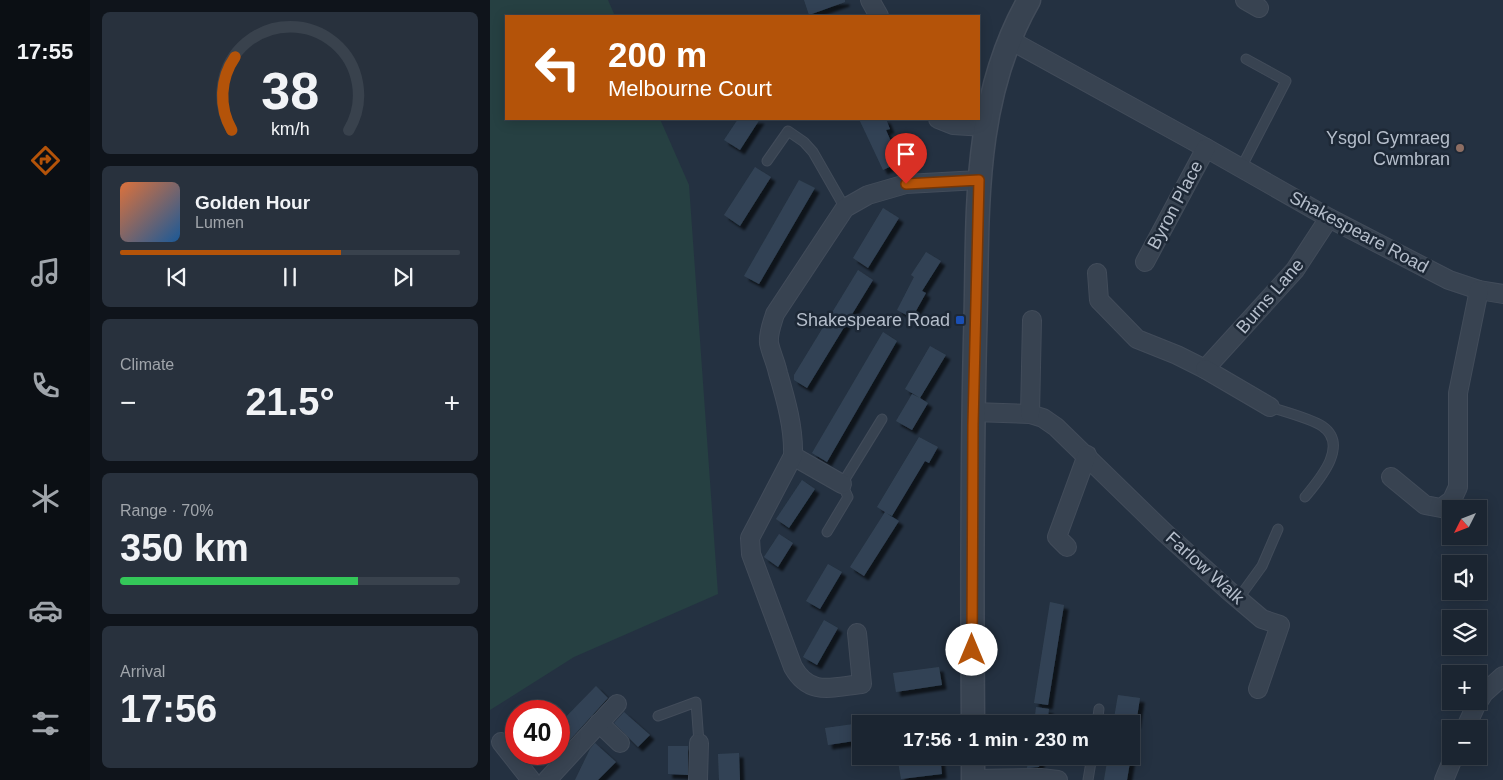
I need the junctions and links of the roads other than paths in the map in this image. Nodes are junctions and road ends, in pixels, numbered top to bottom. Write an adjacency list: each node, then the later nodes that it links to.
1 (870, 0): 3 (street)
2 (1029, 0): 4 (street)
3 (878, 15)
4 (1010, 40): 7 (street); 8 (street, Shakespeare Road)
5 (1246, 59): 10 (lane)
6 (940, 120): 7 (street)
7 (985, 127): 11 (street)
8 (1206, 148): 10 (street, Shakespeare Road); 14 (street, Byron Place)
9 (767, 161): 12 (lane)
10 (1240, 168): 13 (street, Shakespeare Road)
11 (979, 180): 12 (street); 21 (street)
12 (844, 208): 25 (street)
13 (1329, 218): 16 (street, Shakespeare Road); 19 (street, Burns Lane)
14 (1145, 262)
15 (1097, 273): 19 (street)
16 (1479, 290): 17 (street, Shakespeare Road); 26 (street)
17 (1503, 294)
18 (1032, 320): 22 (street)
19 (1205, 369): 20 (street)
20 (1270, 407): 28 (lane)
21 (973, 412): 22 (street, Farlow Walk); 39 (street)
22 (1030, 414): 24 (street, Farlow Walk)
23 (882, 419): 27 (lane)
24 (1087, 455): 31 (street); 32 (street, Farlow Walk)
25 (792, 456): 27 (street); 33 (street)
26 (1391, 477)
27 (842, 484): 30 (lane)
28 (1305, 497)
29 (1278, 529): 32 (lane)
30 (827, 532)
31 (1067, 547)
32 (1238, 599): 35 (street, Farlow Walk)
33 (856, 633)
34 (1503, 676): 36 (street)
35 (1258, 689)
36 (1487, 690)
37 (616, 704): 42 (street)
38 (1099, 709): 40 (lane)
39 (973, 715)
40 (1098, 715)
41 (658, 716): 45 (lane)
42 (599, 723): 44 (street); 51 (street)
43 (501, 742): 50 (street)
44 (620, 743)
45 (699, 743): 52 (street)
46 (973, 765): 53 (street)
47 (1090, 765): 55 (lane)
48 (1450, 765): 56 (street)
49 (1030, 779): 53 (street); 54 (street)
50 (531, 780)
51 (547, 780)
52 (698, 780)
53 (973, 780)
54 (1058, 780)
55 (1088, 780)
56 (1444, 780)

